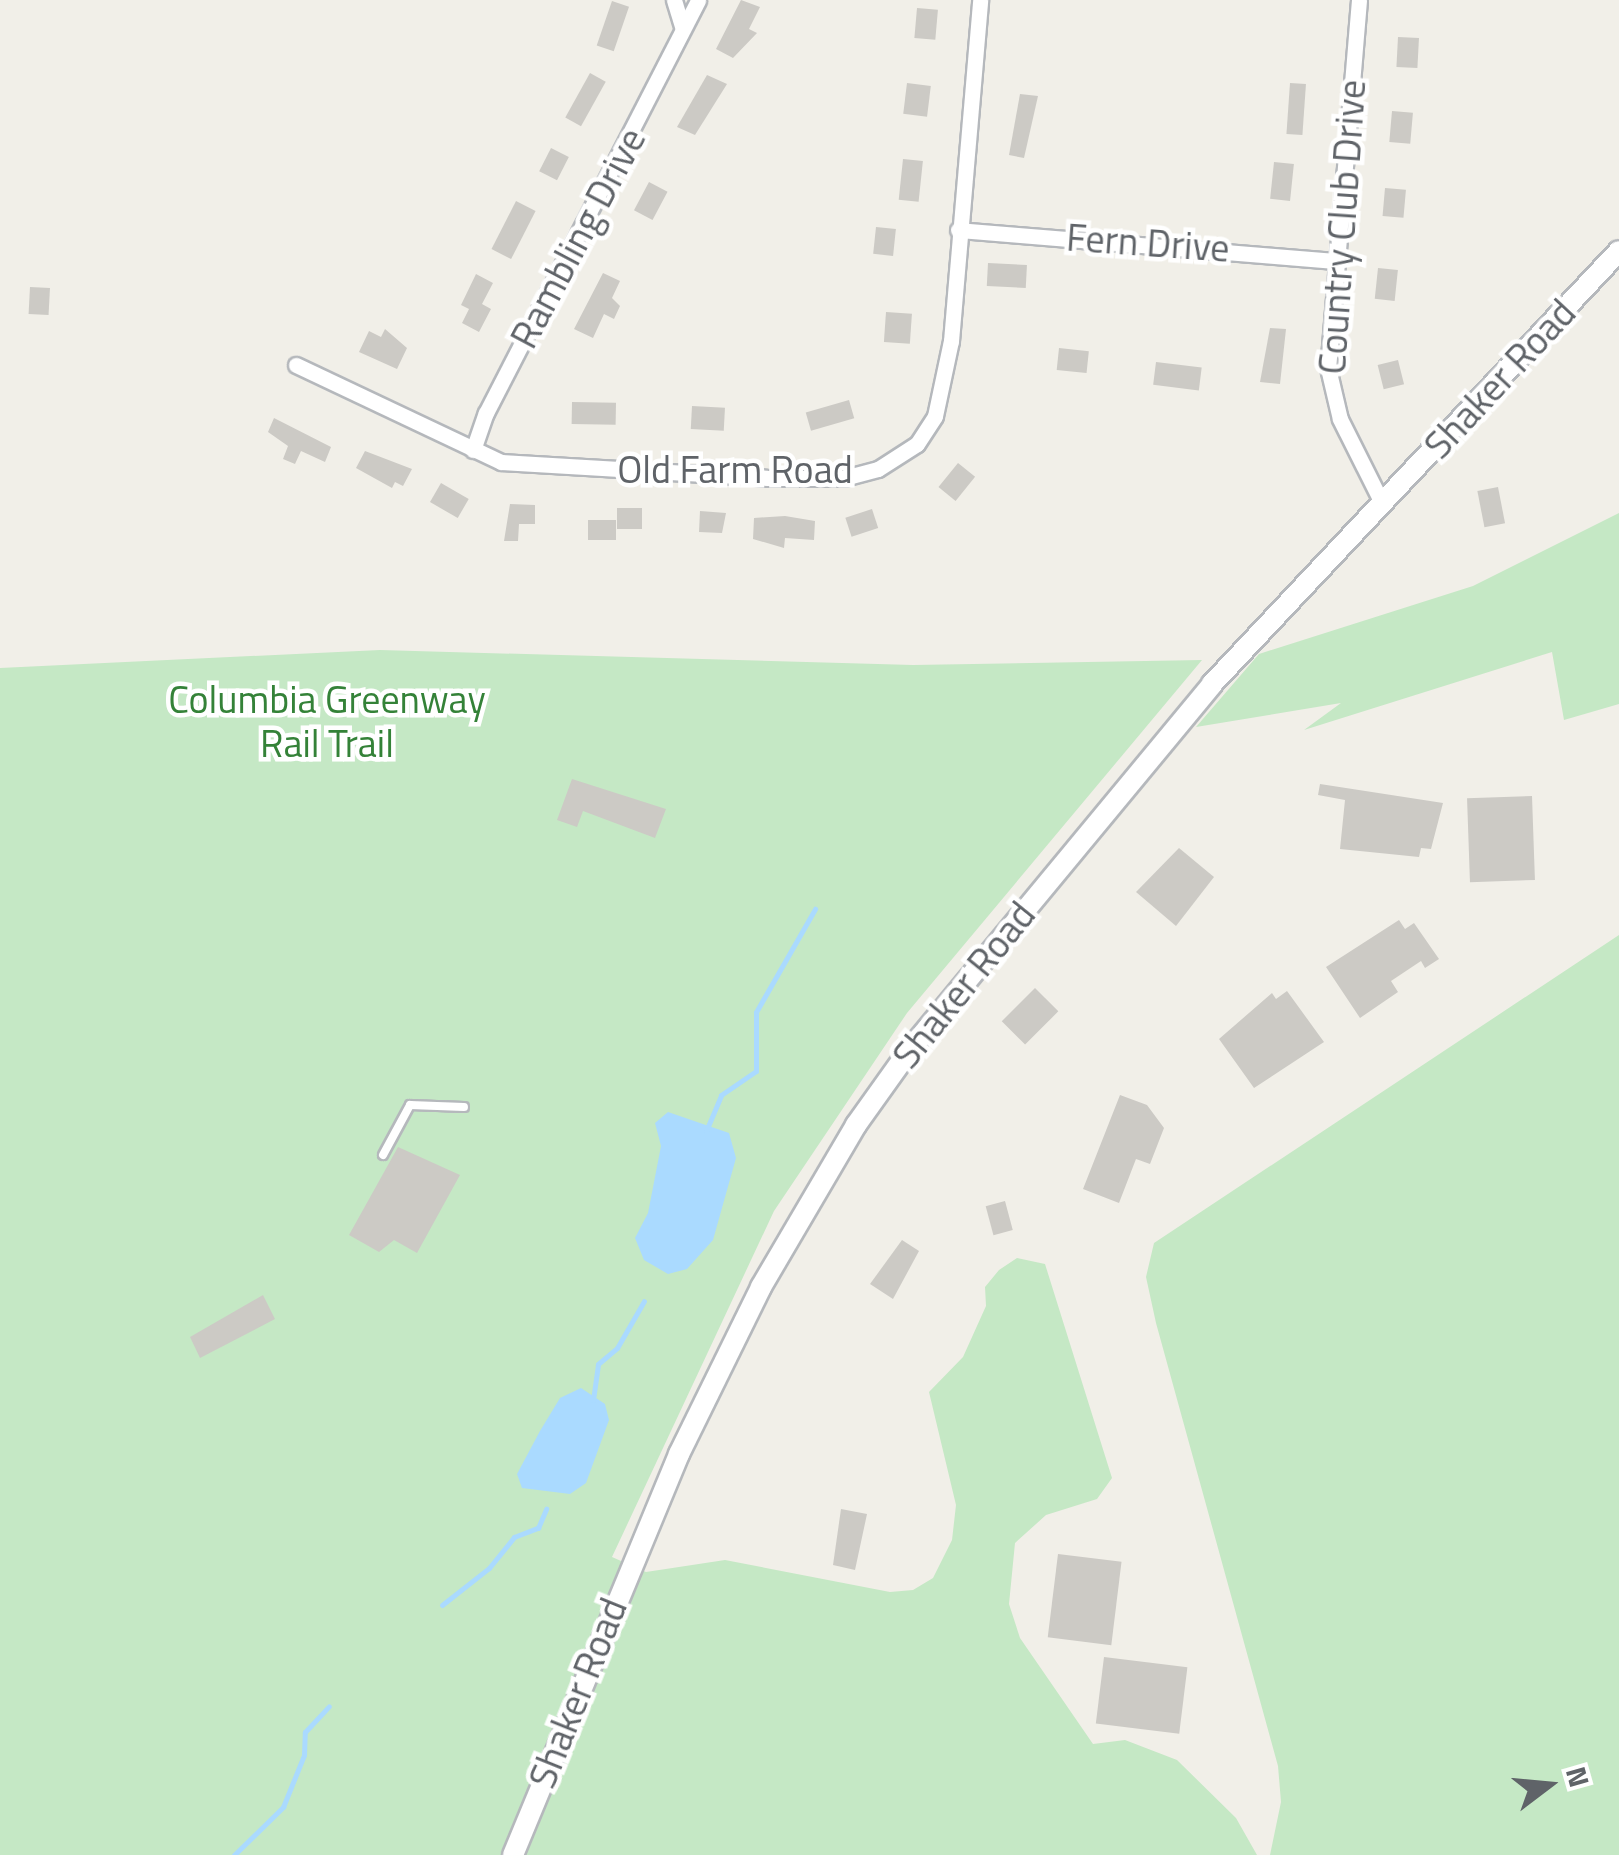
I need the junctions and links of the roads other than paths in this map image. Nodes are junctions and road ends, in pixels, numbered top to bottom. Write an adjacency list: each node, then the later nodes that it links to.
1 (674, 0): 5 (street)
2 (698, 0): 5 (street, Rambling Drive)
3 (980, 0): 6 (street, Old Farm Road)
4 (1359, 0): 8 (street, Country Club Drive)
5 (682, 27): 10 (street, Rambling Drive)
6 (958, 230): 8 (street, Fern Drive); 10 (street, Old Farm Road)
7 (1619, 251): 11 (street, Shaker Road)
8 (1336, 260): 11 (street, Country Club Drive)
9 (296, 366): 10 (street, Old Farm Road)
10 (474, 450)
11 (1382, 503): 14 (street, Shaker Road)
12 (464, 1107): 13 (lane)
13 (383, 1155)
14 (513, 1855)

